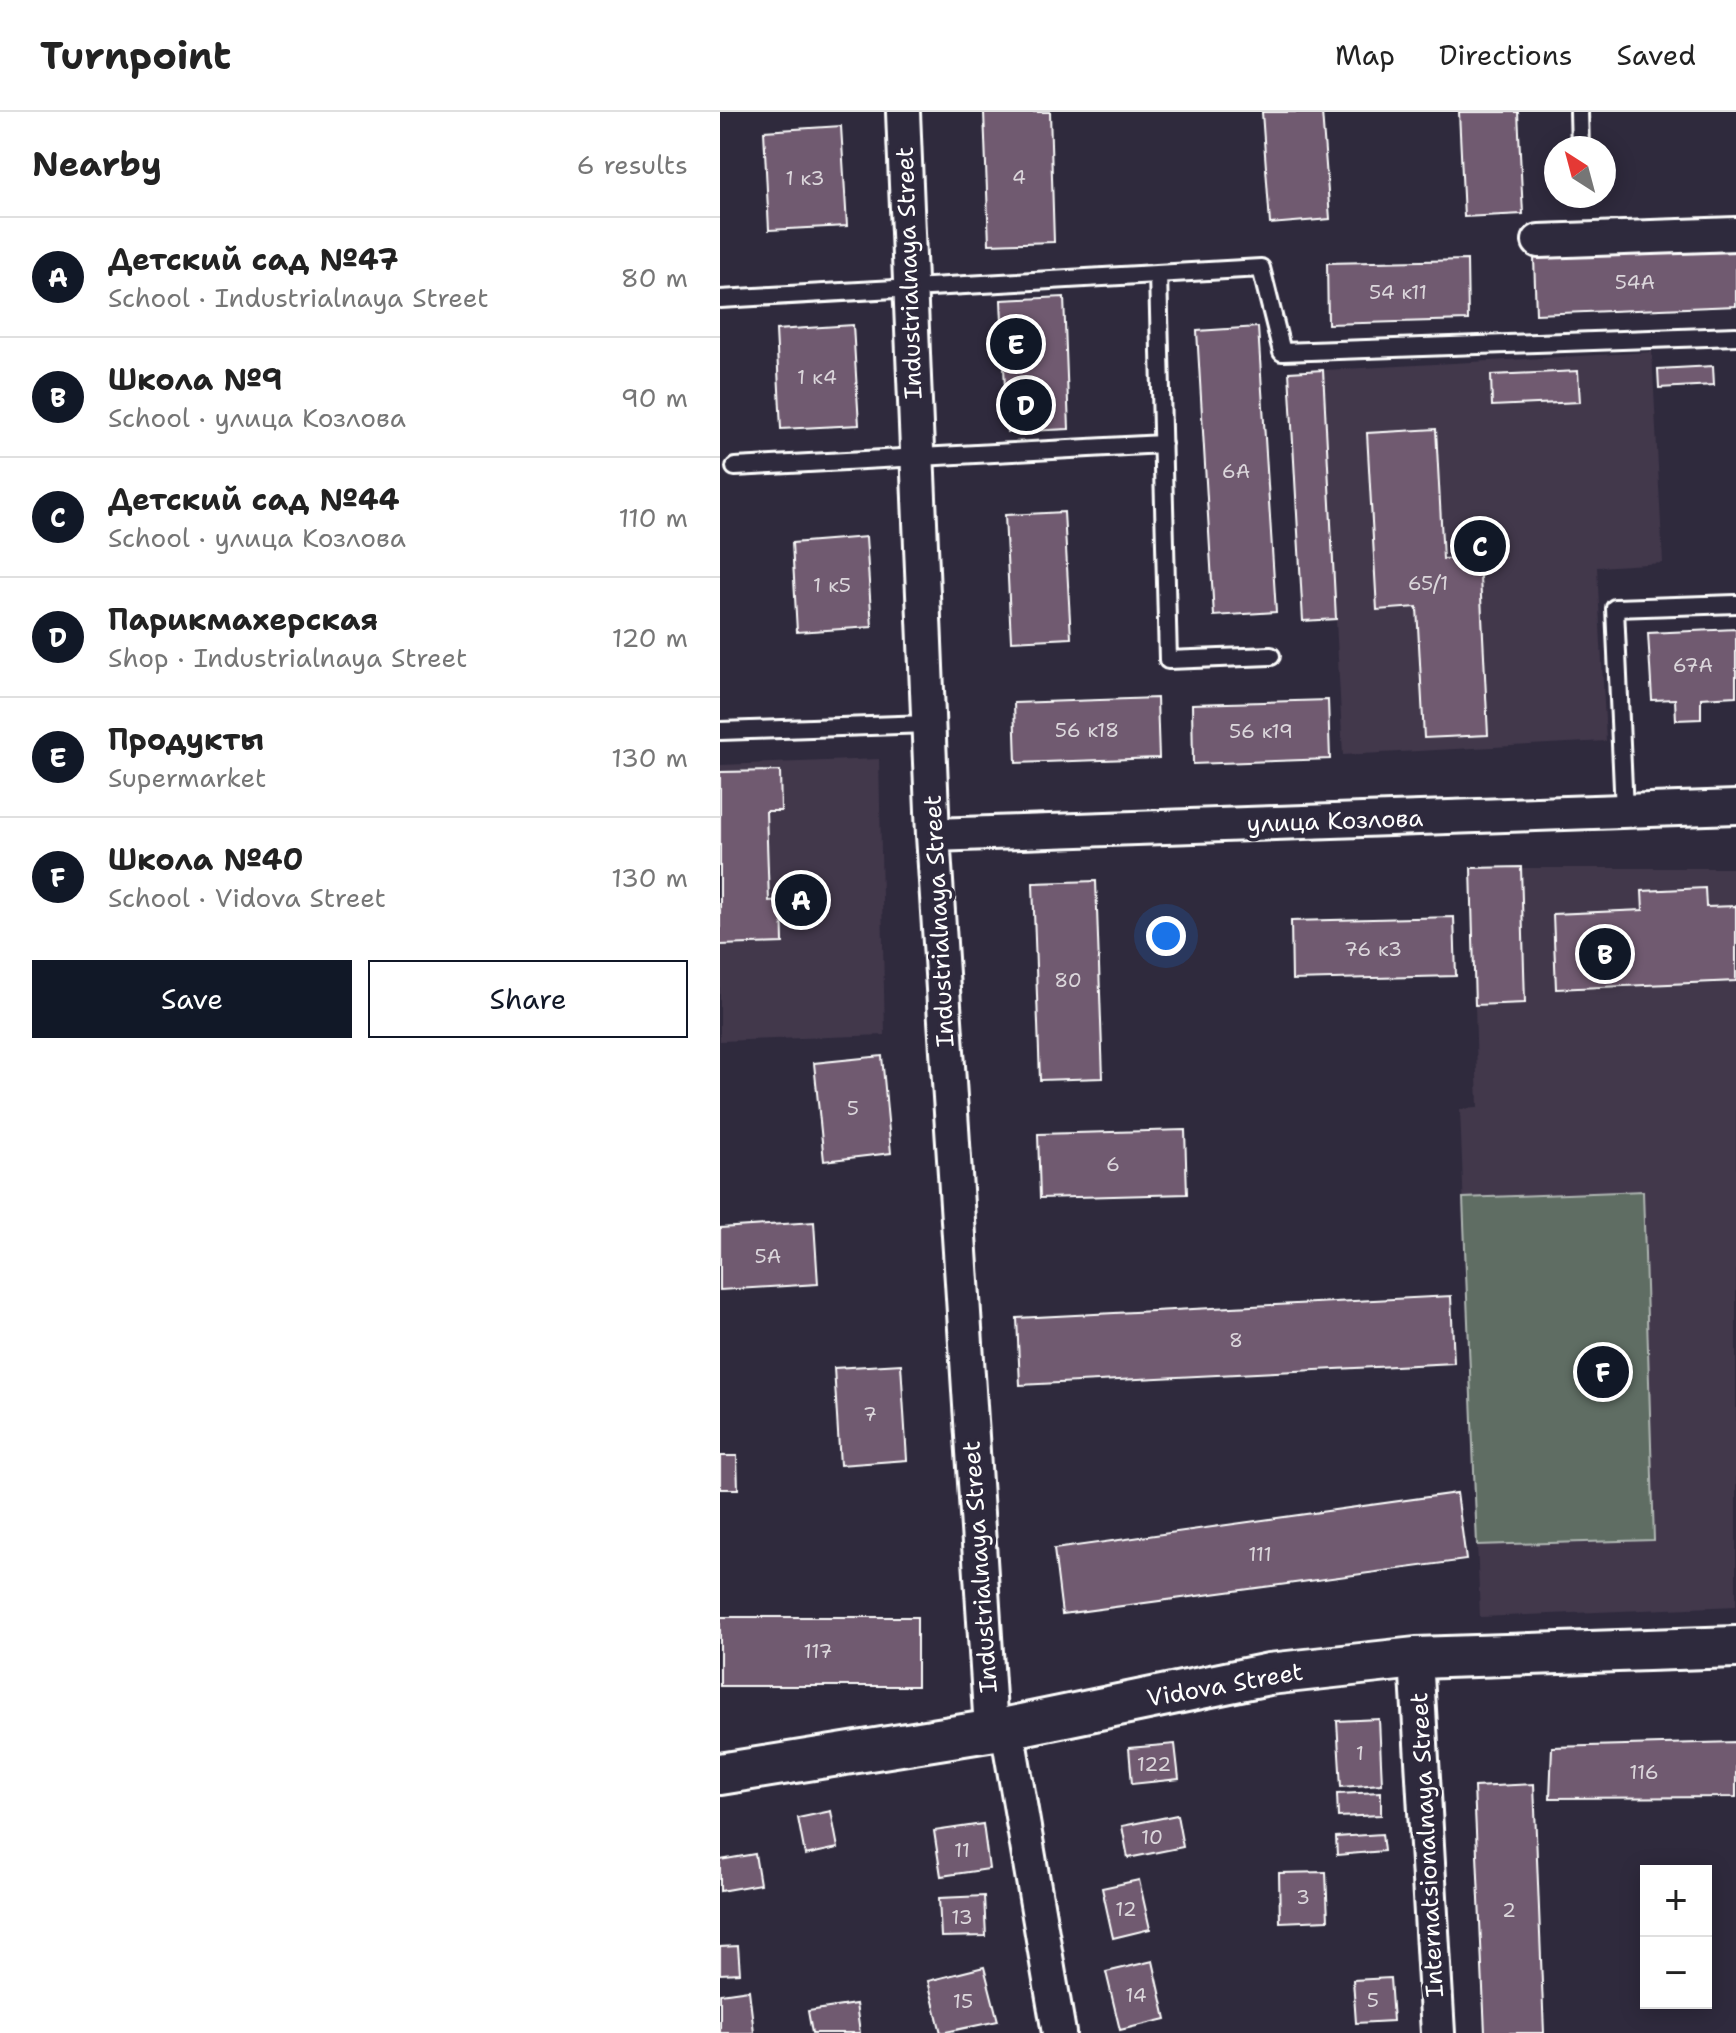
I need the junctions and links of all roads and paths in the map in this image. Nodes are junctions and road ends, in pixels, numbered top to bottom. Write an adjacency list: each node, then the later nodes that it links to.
1 (903, 112): 7 (street, Industrialnaya Street)
2 (1579, 112): 3 (lane)
3 (1580, 136)
4 (1736, 234): 5 (street)
5 (1539, 241)
6 (1158, 274): 7 (lane); 9 (lane); 10 (lane)
7 (910, 288): 8 (lane); 11 (street, Industrialnaya Street)
8 (720, 299)
9 (1736, 336)
10 (1163, 444): 11 (lane); 14 (lane)
11 (917, 457): 12 (lane); 15 (street, Industrialnaya Street)
12 (735, 467)
13 (1736, 604): 18 (lane)
14 (1271, 656)
15 (928, 724): 16 (lane); 19 (street, Industrialnaya Street)
16 (720, 731)
17 (1736, 807): 18 (street, улица Козлова)
18 (1624, 811): 19 (street, улица Козлова)
19 (933, 835): 22 (street, Industrialnaya Street)
20 (1736, 1647): 21 (street, Vidova Street)
21 (1416, 1658): 22 (street, Vidova Street); 25 (street, Internatsionalnaya Street)
22 (999, 1728): 23 (street, Vidova Street); 24 (street, Industrialnaya Street)
23 (720, 1774)
24 (1059, 2033)
25 (1438, 2033)

